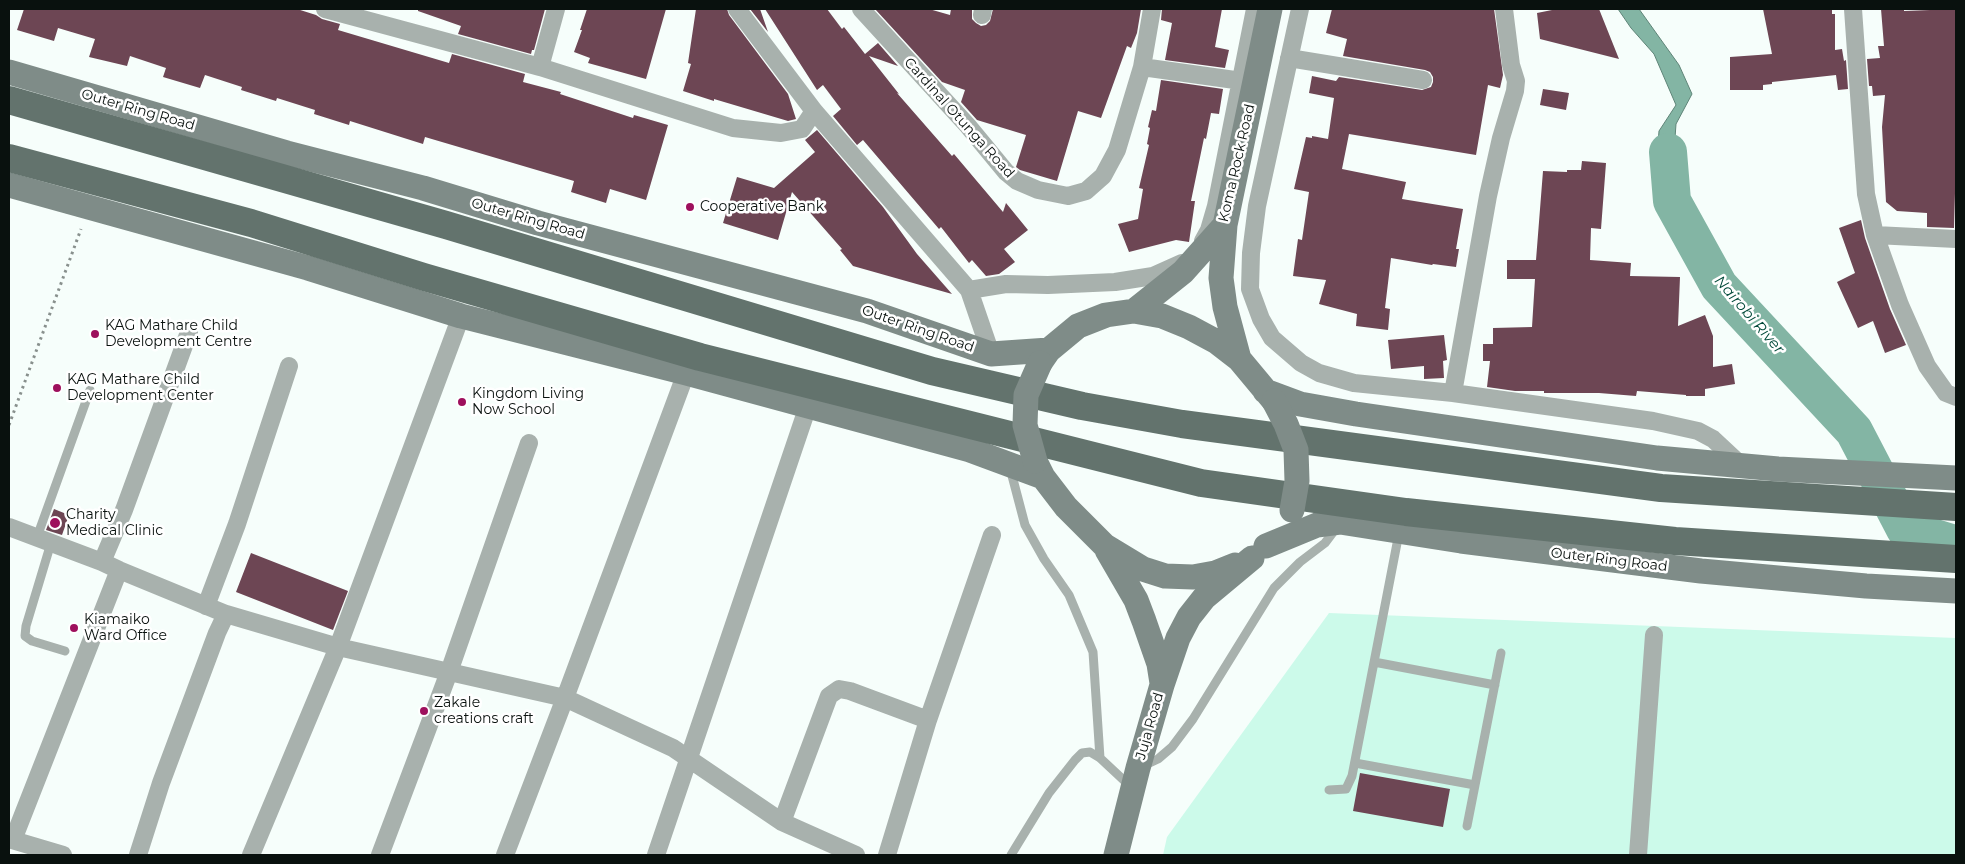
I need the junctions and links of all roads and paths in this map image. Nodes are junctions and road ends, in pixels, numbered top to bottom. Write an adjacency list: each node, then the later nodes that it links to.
1 (325, 9): 12 (street)
2 (556, 9): 12 (street)
3 (737, 9): 18 (street)
4 (861, 9): 13 (street, Cardinal Otunga Road)
5 (1152, 9): 13 (street, Cardinal Otunga Road)
6 (1255, 9): 16 (street)
7 (1270, 9): 22 (main road, Koma Rock Road)
8 (1300, 9): 11 (street)
9 (1504, 9): 35 (street)
10 (1853, 9): 23 (street)
11 (1289, 58): 15 (street); 35 (street)
12 (540, 67): 18 (street)
13 (1142, 67): 16 (street)
14 (9, 72): 29 (main road, Outer Ring Road)
15 (1423, 80)
16 (1242, 81): 25 (street)
17 (9, 100): 45 (main road, Outer Ring Road)
18 (814, 112): 25 (street)
19 (9, 158): 53 (main road, Outer Ring Road)
20 (9, 184): 21 (main road)
21 (89, 207): 27 (main road); 39 (path)
22 (1225, 225): 26 (main road, Koma Rock Road); 31 (main road)
23 (1874, 235): 24 (street); 37 (street)
24 (1956, 239)
25 (969, 290): 29 (street)
26 (1134, 311): 30 (main road, Outer Ring Road); 31 (main road, Outer Ring Road)
27 (461, 316): 33 (main road); 60 (street)
28 (189, 332): 54 (street)
29 (991, 354): 30 (main road, Outer Ring Road)
30 (1044, 357): 43 (main road, Outer Ring Road, bridge)
31 (1239, 359): 36 (main road, Outer Ring Road)
32 (289, 366): 57 (street)
33 (686, 373): 38 (main road); 67 (street)
34 (90, 390): 50 (lane)
35 (1453, 393): 42 (street)
36 (1269, 396): 42 (main road, Outer Ring Road); 52 (main road, Outer Ring Road, bridge)
37 (1956, 397)
38 (808, 406): 41 (main road); 69 (street)
39 (9, 425)
40 (530, 443): 64 (street)
41 (1009, 464): 43 (main road); 70 (lane)
42 (1742, 466): 44 (main road, Outer Ring Road)
43 (1039, 469): 51 (main road, Outer Ring Road)
44 (1956, 478)
45 (1956, 507)
46 (1340, 522): 48 (main road, Outer Ring Road); 52 (main road, Outer Ring Road); 72 (lane)
47 (9, 527): 50 (street)
48 (1400, 532): 56 (main road, Outer Ring Road); 63 (lane)
49 (992, 535): 68 (street)
50 (44, 540): 54 (street); 61 (lane)
51 (1105, 546): 52 (main road, Outer Ring Road); 65 (main road, Juja Road)
52 (1259, 552): 65 (main road)
53 (1956, 559)
54 (102, 562): 55 (street)
55 (119, 570): 57 (street); 77 (street)
56 (1956, 590)
57 (206, 606): 58 (street)
58 (226, 614): 60 (street); 79 (street)
59 (1654, 635): 88 (street)
60 (338, 647): 64 (street); 80 (street)
61 (65, 651)
62 (1501, 653): 66 (lane)
63 (1374, 662): 66 (lane); 71 (lane)
64 (449, 672): 67 (street); 81 (street)
65 (1162, 685): 72 (main road, Juja Road)
66 (1495, 685): 73 (lane)
67 (565, 698): 69 (street); 82 (street)
68 (928, 720): 75 (street); 85 (street)
69 (690, 758): 75 (street); 83 (street)
70 (1100, 758): 72 (lane); 86 (lane)
71 (1355, 763): 73 (lane); 74 (lane)
72 (1136, 778): 87 (main road, Juja Road)
73 (1475, 785): 76 (lane)
74 (1328, 790)
75 (782, 822): 84 (street)
76 (1467, 826)
77 (11, 840): 78 (street)
78 (63, 855)
79 (138, 855)
80 (251, 855)
81 (380, 855)
82 (505, 855)
83 (656, 855)
84 (856, 855)
85 (888, 855)
86 (1011, 855)
87 (1116, 855)
88 (1638, 855)

